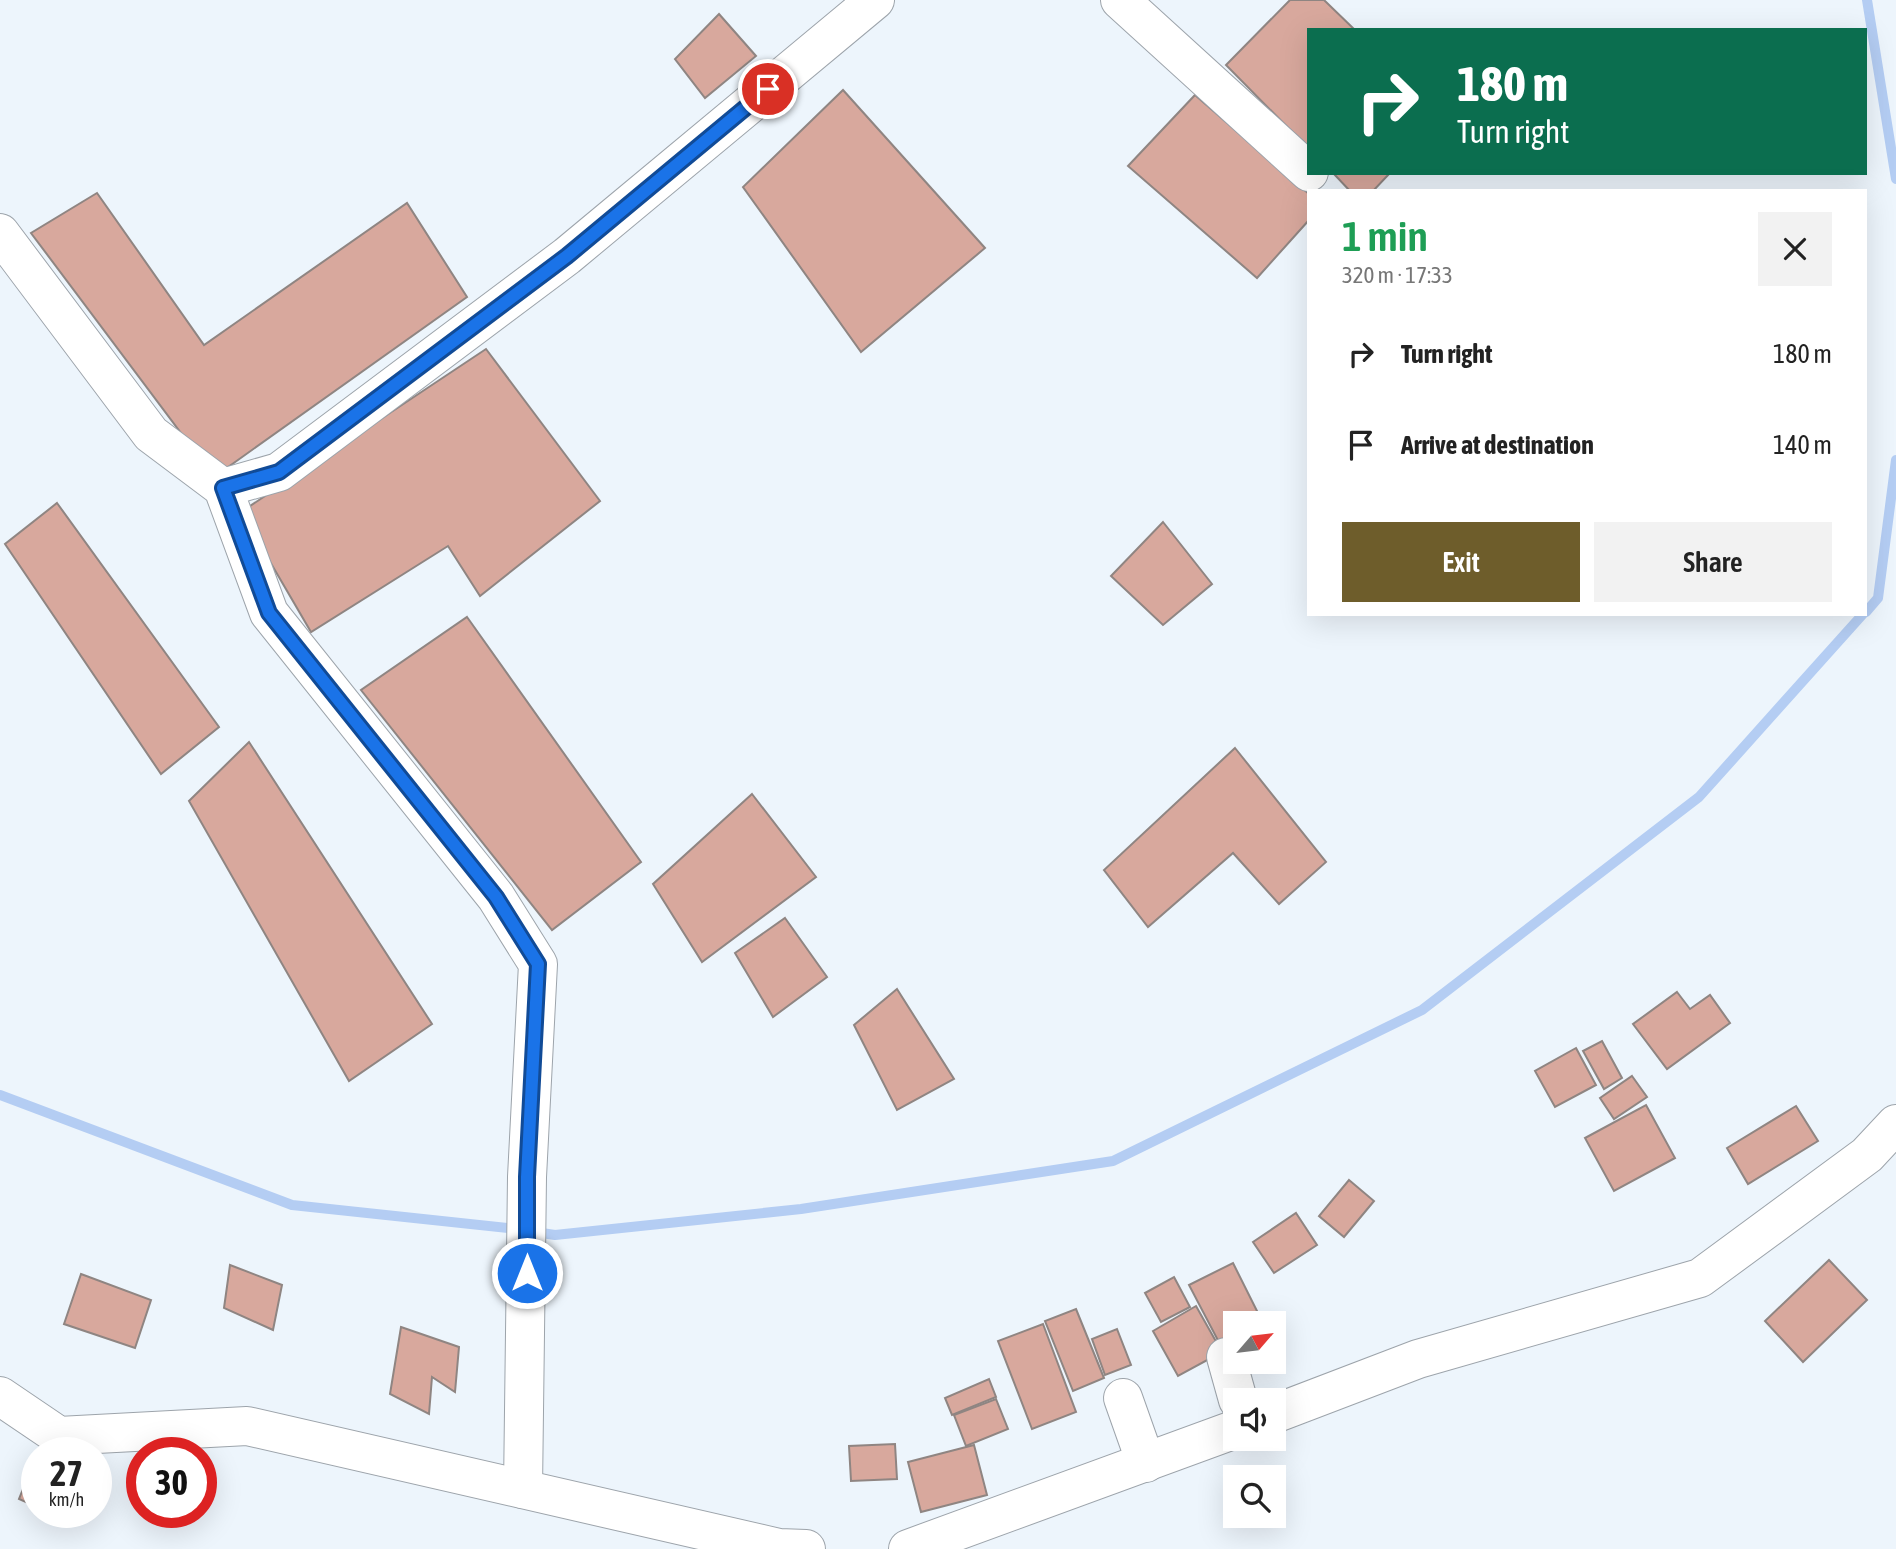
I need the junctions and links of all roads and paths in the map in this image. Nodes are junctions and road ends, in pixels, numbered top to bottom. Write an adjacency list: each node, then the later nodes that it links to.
1 (875, 0): 7 (street)
2 (1120, 0): 3 (street)
3 (1307, 170)
4 (1312, 175): 5 (street)
5 (1328, 189)
6 (0, 233): 7 (street)
7 (223, 488): 14 (street)
8 (1896, 1124): 11 (street)
9 (0, 1396): 14 (street)
10 (1122, 1398): 13 (street)
11 (1286, 1409)
12 (1223, 1434): 13 (street)
13 (1146, 1463): 16 (street)
14 (523, 1489): 15 (street)
15 (806, 1549)
16 (908, 1549)

